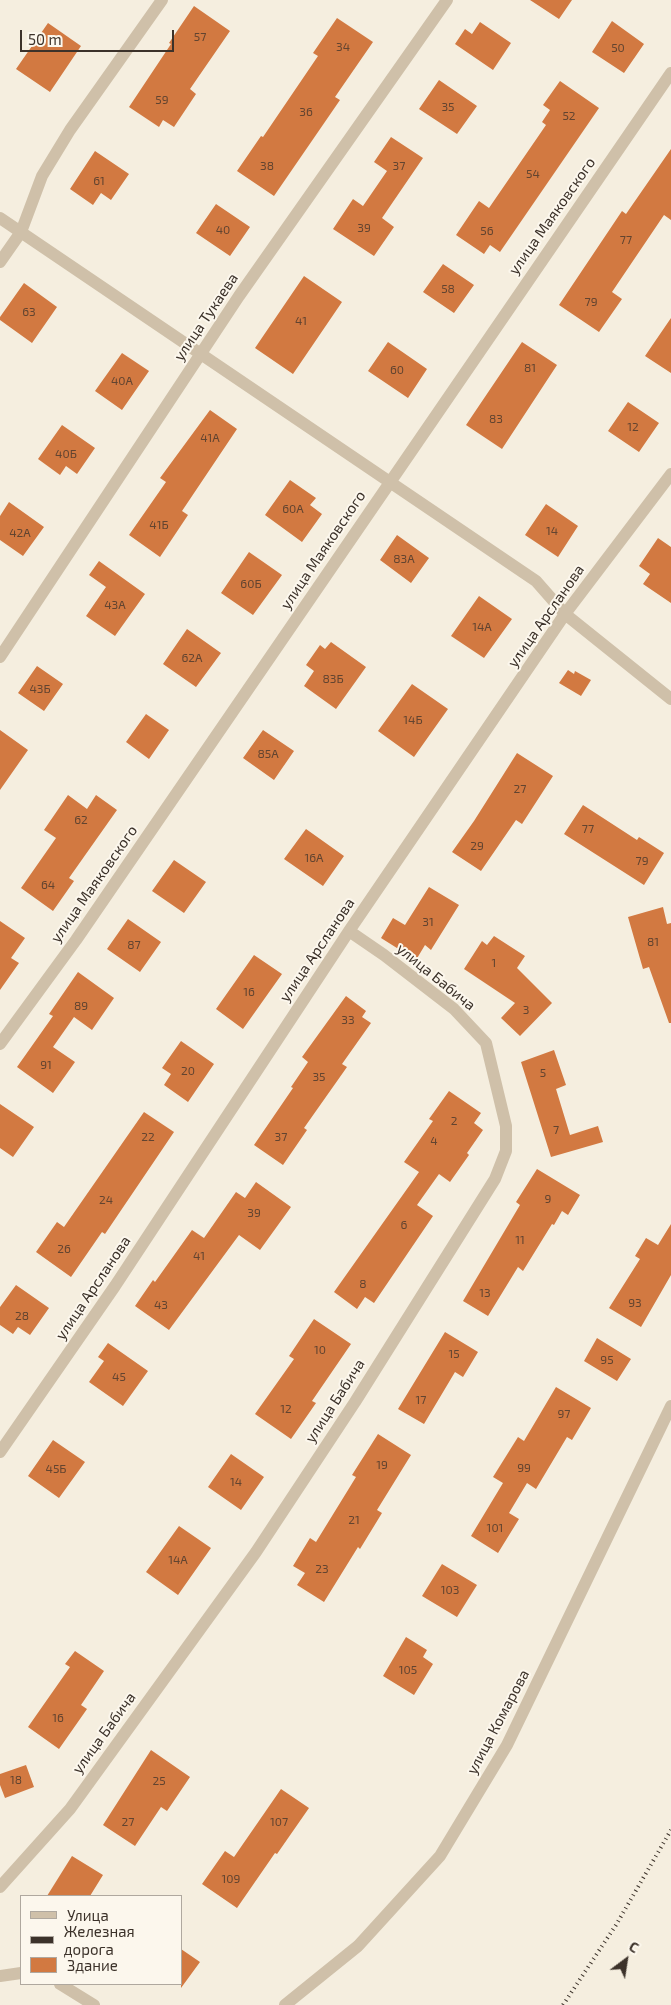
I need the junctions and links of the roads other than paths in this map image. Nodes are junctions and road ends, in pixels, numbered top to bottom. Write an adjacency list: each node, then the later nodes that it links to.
1 (162, 0): 5 (street)
2 (447, 0): 7 (street, улица Тукаева)
3 (671, 73): 9 (street, улица Маяковского)
4 (0, 218): 5 (street)
5 (21, 232): 6 (street); 7 (street)
6 (0, 262)
7 (200, 355): 9 (street); 11 (street, улица Тукаева)
8 (671, 474): 10 (street, улица Арсланова)
9 (390, 481): 10 (street); 14 (street, улица Маяковского)
10 (565, 614): 12 (street); 13 (street, улица Арсланова)
11 (0, 657)
12 (671, 699)
13 (348, 931): 16 (street, улица Арсланова); 17 (street, улица Бабича)
14 (0, 1044)
15 (671, 1406): 22 (street, улица Комарова)
16 (0, 1452)
17 (0, 1887)
18 (20, 1973): 19 (street)
19 (0, 1976)
20 (62, 1985): 21 (street)
21 (94, 2005)
22 (285, 2005)

